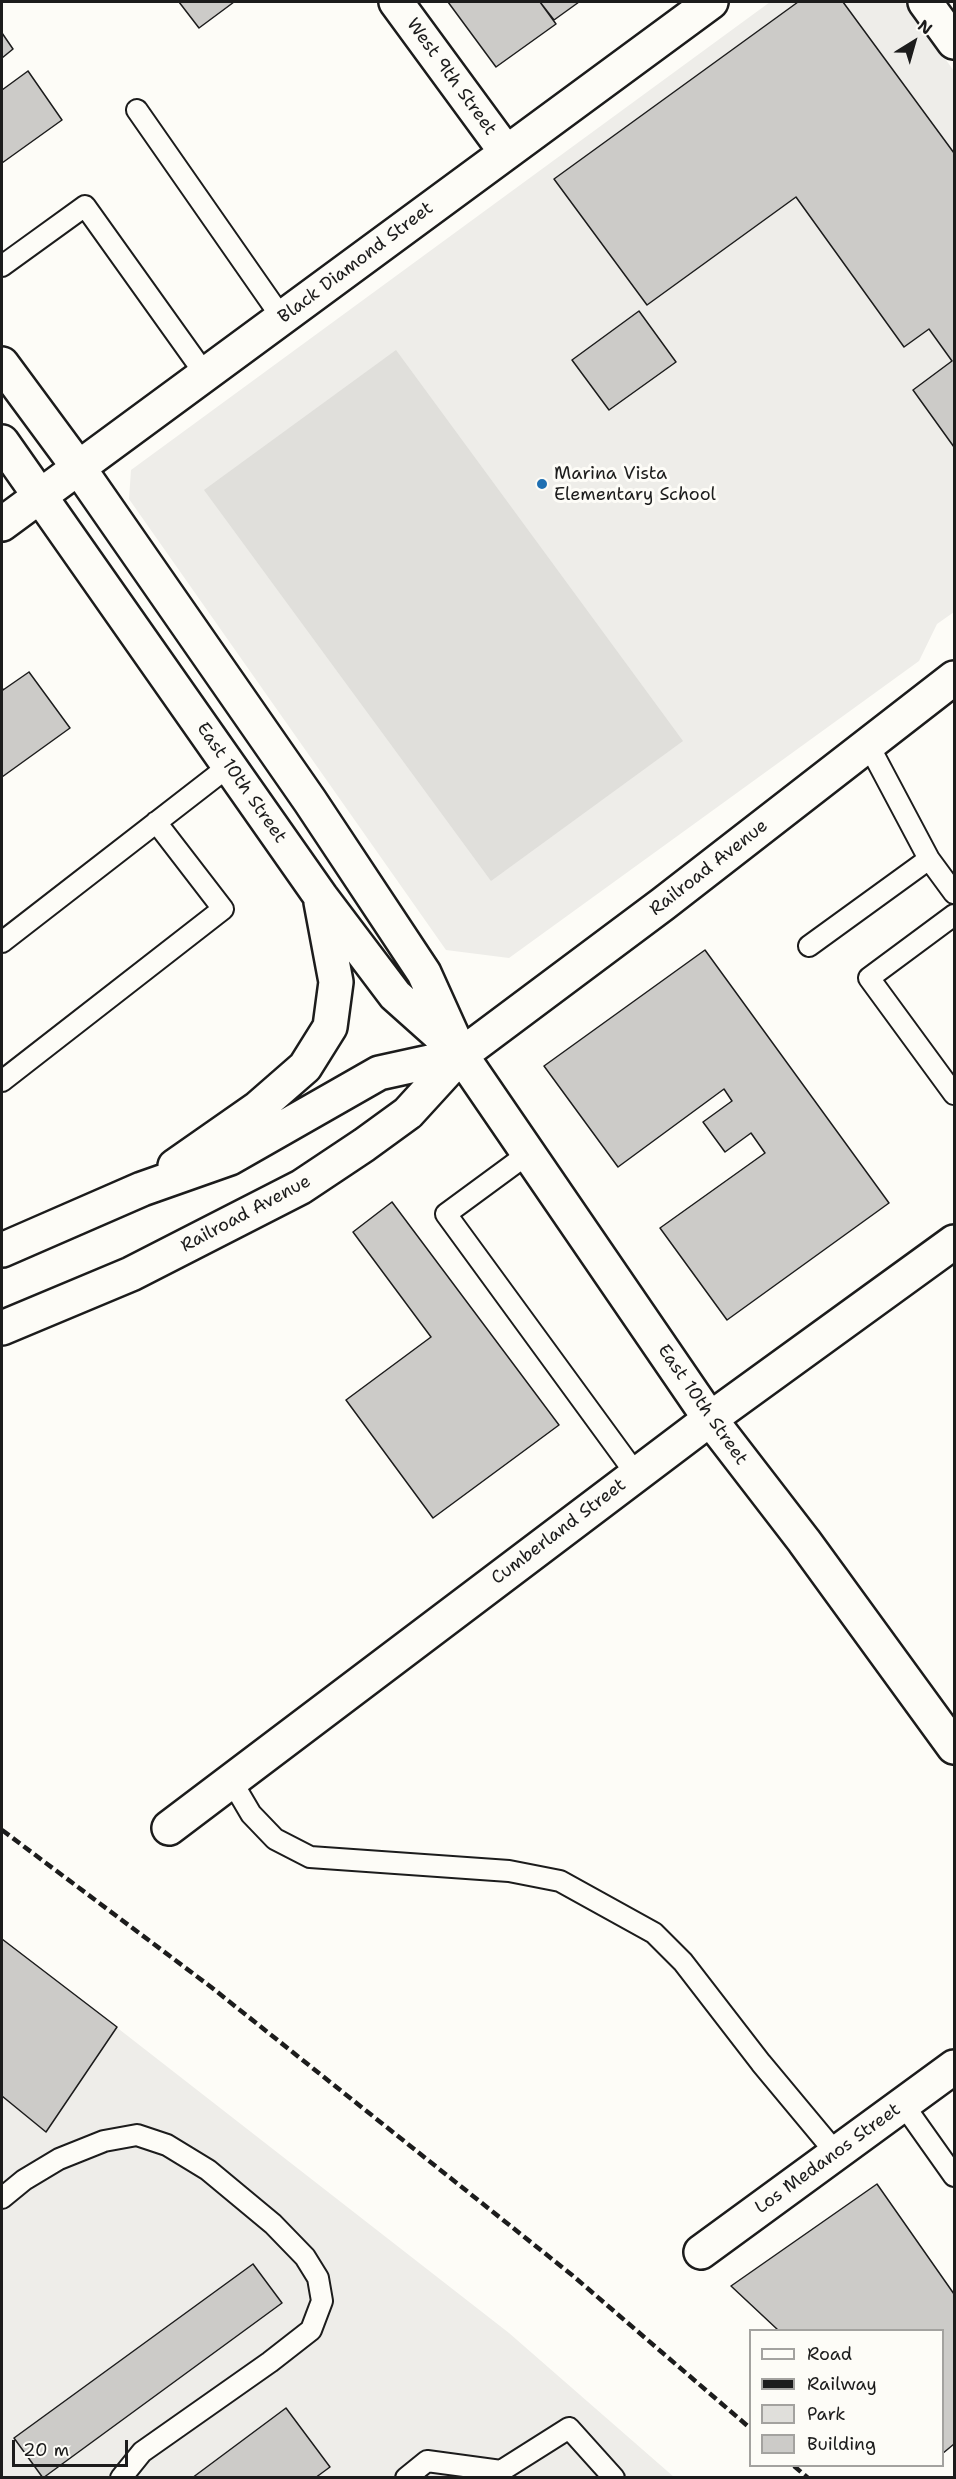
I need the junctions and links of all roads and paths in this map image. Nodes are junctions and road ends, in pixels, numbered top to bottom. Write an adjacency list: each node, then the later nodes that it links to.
1 (396, 2): 6 (main road, West 9th Street)
2 (711, 2): 6 (main road, Black Diamond Street)
3 (925, 2): 4 (main road)
4 (954, 42)
5 (137, 110): 8 (lane)
6 (506, 152): 8 (main road, Black Diamond Street)
7 (2, 266): 10 (lane)
8 (282, 318): 10 (main road, Black Diamond Street)
9 (2, 364): 12 (main road, East 10th Street)
10 (205, 374): 12 (main road, Black Diamond Street)
11 (2, 442): 13 (main road, East 10th Street)
12 (78, 467): 13 (main road, Black Diamond Street); 25 (main road, East 10th Street)
13 (39, 495): 14 (main road, Black Diamond Street); 17 (main road, East 10th Street)
14 (2, 524)
15 (954, 678): 16 (main road, Railroad Avenue)
16 (868, 744): 19 (lane); 25 (main road, Railroad Avenue)
17 (229, 766): 18 (lane); 21 (main road, East 10th Street)
18 (156, 822): 23 (lane); 26 (lane)
19 (929, 859): 20 (lane); 24 (lane)
20 (954, 893)
21 (321, 897): 25 (main road, East 10th Street); 29 (main road)
22 (954, 915): 27 (lane)
23 (2, 942)
24 (809, 946)
25 (462, 1054): 28 (main road, East 10th Street); 29 (main road, Railroad Avenue); 32 (main road, Railroad Avenue)
26 (2, 1081)
27 (954, 1094)
28 (529, 1153): 33 (main road, East 10th Street); 34 (lane)
29 (142, 1189): 31 (main road, Railroad Avenue)
30 (954, 1242): 33 (main road, Cumberland Street)
31 (2, 1250)
32 (2, 1328)
33 (710, 1419): 34 (main road, Cumberland Street); 35 (main road, East 10th Street)
34 (636, 1474): 36 (main road, Cumberland Street)
35 (954, 1747)
36 (231, 1780): 37 (main road, Cumberland Street); 40 (lane)
37 (168, 1828)
38 (954, 2067): 39 (main road, Los Medanos Street)
39 (903, 2104): 40 (main road, Los Medanos Street); 41 (lane)
40 (836, 2153): 43 (main road, Los Medanos Street)
41 (954, 2176)
42 (2, 2198): 44 (lane)
43 (701, 2252)
44 (121, 2478)
45 (406, 2478): 46 (lane)
46 (614, 2478)

